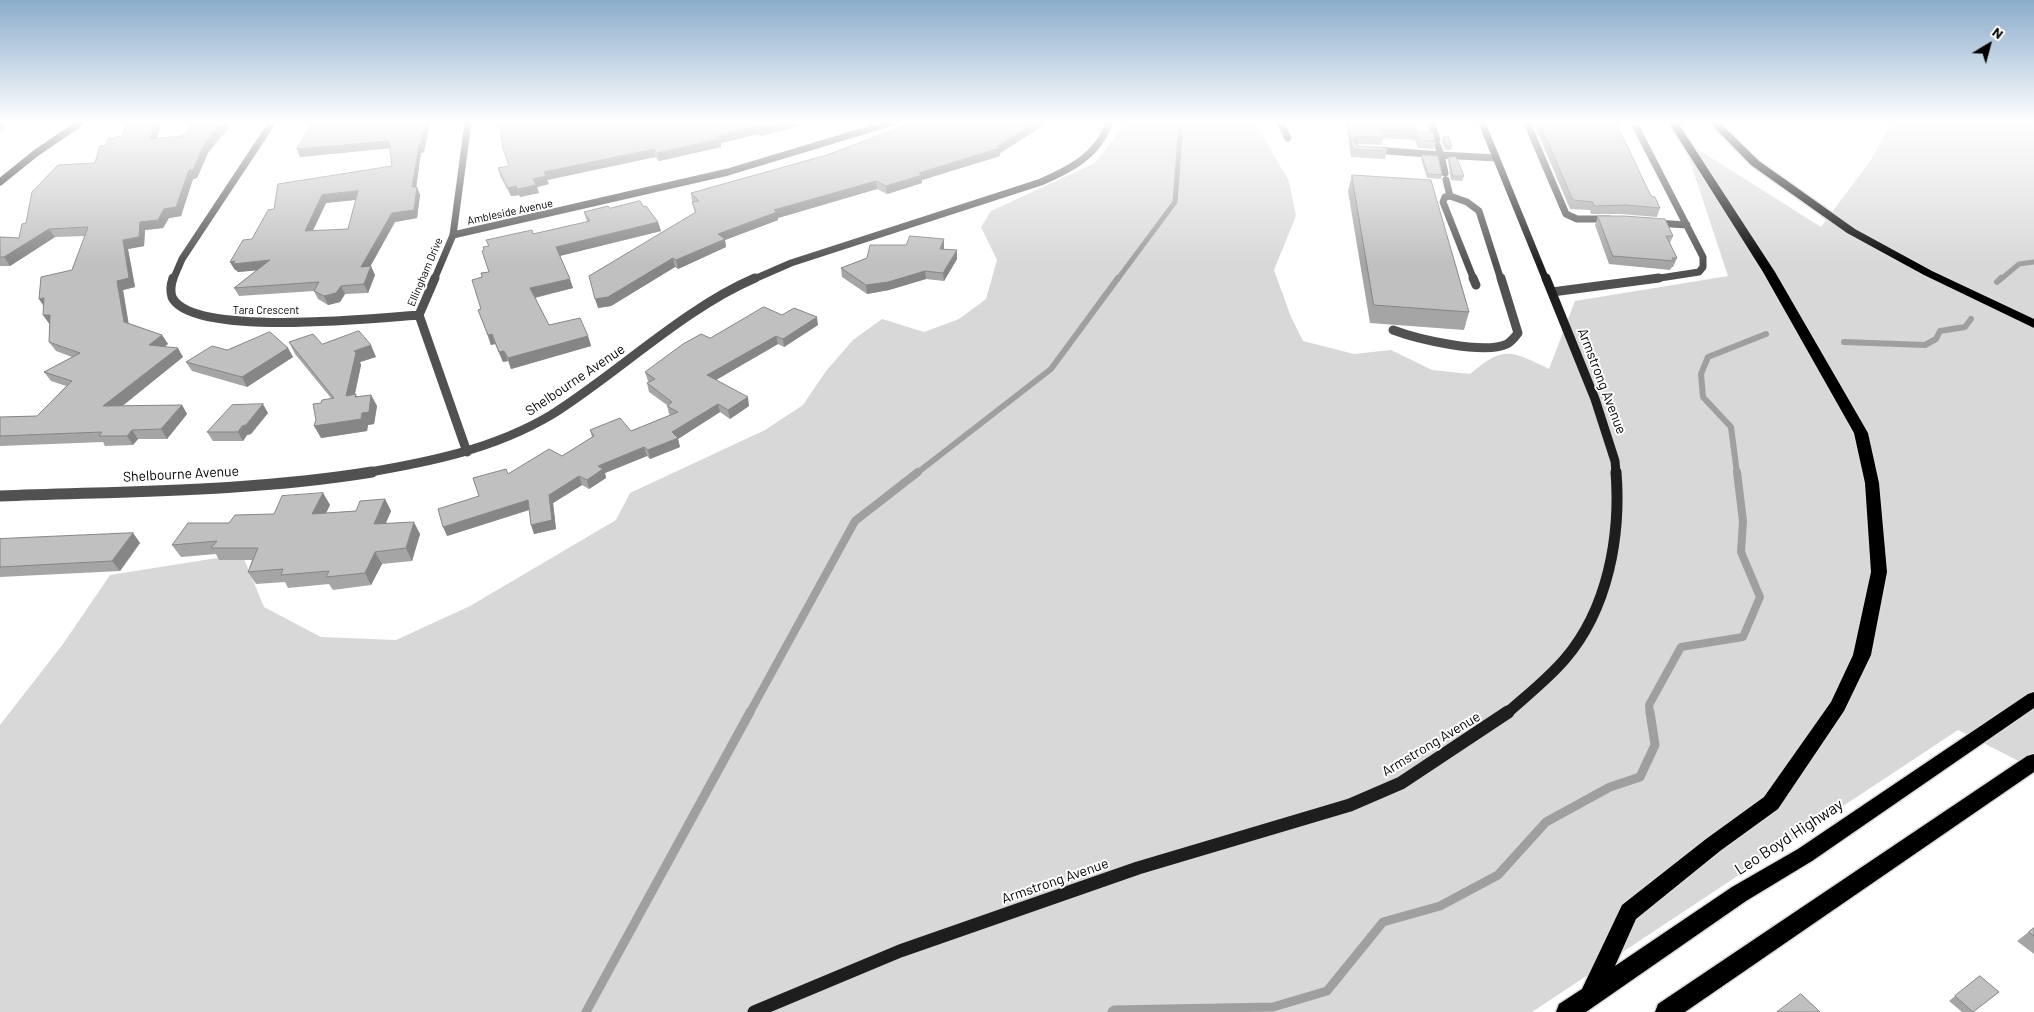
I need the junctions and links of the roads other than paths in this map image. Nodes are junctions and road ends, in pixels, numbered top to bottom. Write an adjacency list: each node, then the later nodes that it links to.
1 (15, 170): 12 (street)
2 (241, 170): 20 (street, Tara Crescent)
3 (462, 170): 17 (street, Ellingham Drive)
4 (738, 170): 17 (street, Ambleside Avenue)
5 (1064, 170): 23 (street, Shelbourne Avenue)
6 (1445, 170): 13 (street)
7 (1501, 170): 19 (street, Armstrong Avenue)
8 (1547, 170): 14 (street)
9 (1658, 170): 16 (street)
10 (1703, 170): 27 (highway)
11 (1765, 170): 21 (highway)
12 (0, 182)
13 (1450, 196): 18 (street); 22 (street)
14 (1622, 220)
15 (1650, 222): 16 (street)
16 (1687, 225): 19 (street)
17 (453, 235): 20 (street, Ellingham Drive)
18 (1476, 285)
19 (1552, 292): 28 (street, Armstrong Avenue)
20 (419, 315): 23 (street, Ellingham Drive)
21 (2034, 324)
22 (1393, 330)
23 (467, 452): 24 (street, Shelbourne Avenue)
24 (0, 496)
25 (2034, 699): 27 (highway, Leo Boyd Highway)
26 (2034, 762): 30 (highway)
27 (1590, 996): 29 (highway, Leo Boyd Highway)
28 (754, 1012)
29 (1567, 1012)
30 (1666, 1012)

